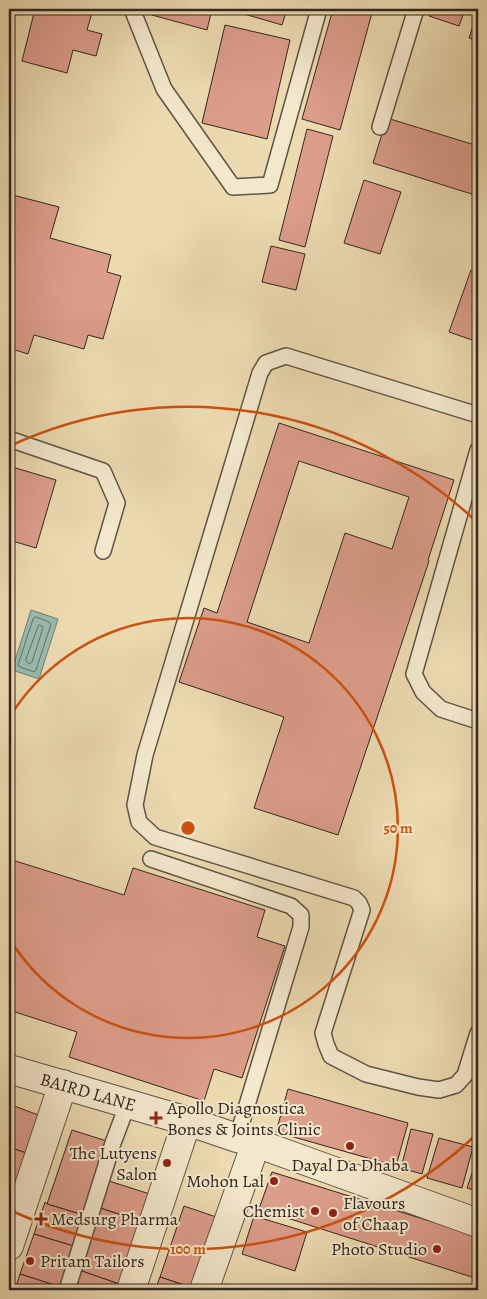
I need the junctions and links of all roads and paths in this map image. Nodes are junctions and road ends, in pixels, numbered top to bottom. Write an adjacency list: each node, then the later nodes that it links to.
1 (132, 9): 2 (lane)
2 (319, 9)
3 (416, 9): 4 (lane)
4 (380, 127)
5 (478, 415): 11 (lane)
6 (9, 439): 8 (lane)
7 (478, 450): 9 (lane)
8 (103, 551)
9 (478, 721)
10 (151, 859): 16 (lane)
11 (478, 1033)
12 (9, 1068): 13 (street, BAIRD LANE)
13 (63, 1084): 14 (street, BAIRD LANE); 18 (street)
14 (128, 1103): 15 (street, BAIRD LANE); 19 (lane)
15 (187, 1121): 16 (street, BAIRD LANE); 20 (street)
16 (247, 1140): 17 (street, BAIRD LANE); 21 (street)
17 (478, 1223)
18 (9, 1246)
19 (67, 1290)
20 (132, 1290)
21 (204, 1290)

